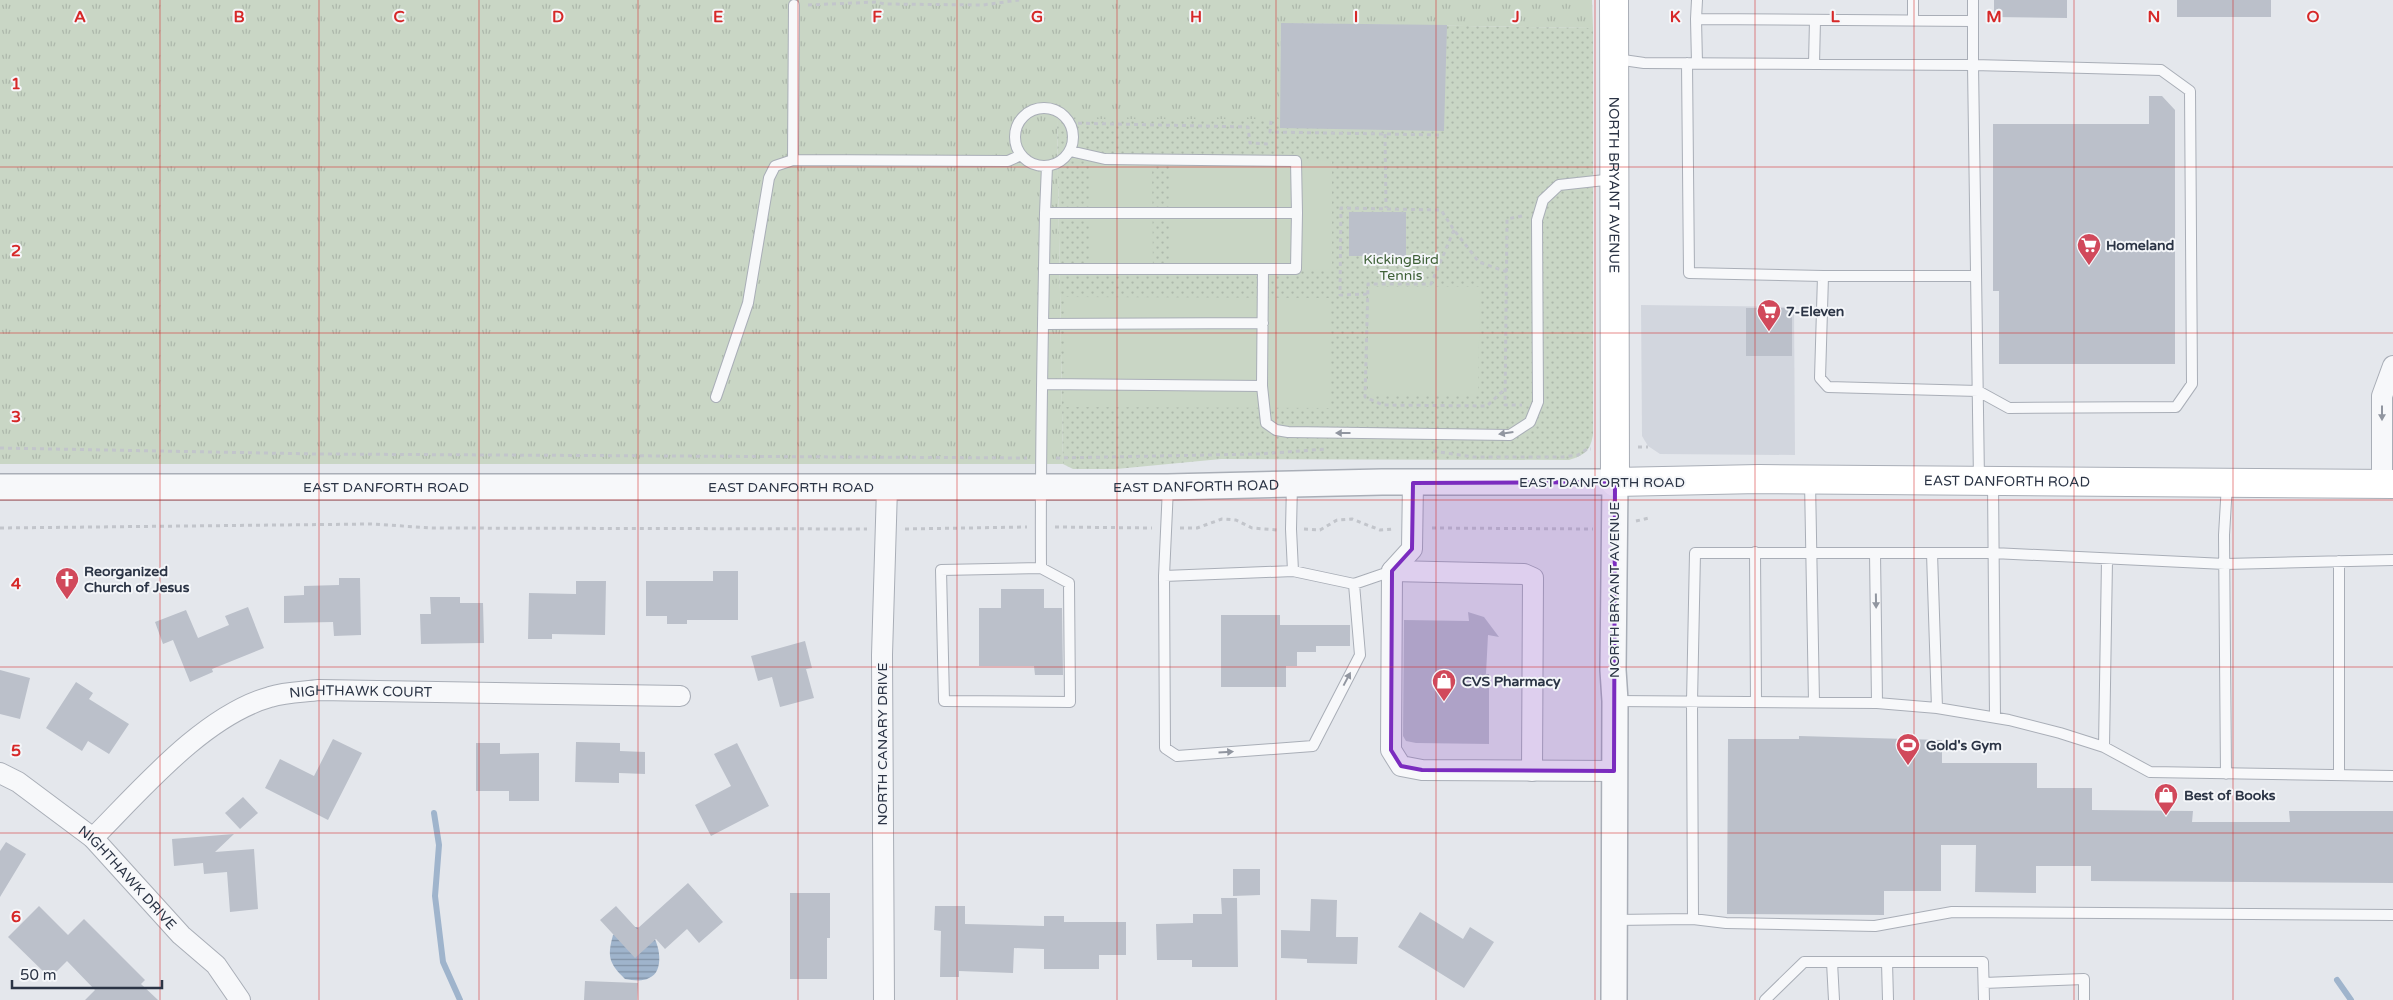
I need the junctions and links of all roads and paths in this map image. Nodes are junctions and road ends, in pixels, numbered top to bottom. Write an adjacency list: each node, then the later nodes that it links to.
1 (1019, 0): 7 (path)
2 (1614, 0): 13 (main road, NORTH BRYANT AVENUE)
3 (1697, 0): 9 (lane)
4 (1913, 0): 11 (lane)
5 (1973, 0): 12 (lane)
6 (876, 1): 7 (path); 8 (path)
7 (983, 2)
8 (794, 5): 24 (lane)
9 (1696, 19): 10 (lane); 14 (lane)
10 (1816, 20): 11 (lane); 15 (lane)
11 (1913, 20): 12 (lane)
12 (1973, 21): 16 (lane)
13 (1615, 58): 14 (lane); 26 (main road, NORTH BRYANT AVENUE)
14 (1692, 63): 15 (lane); 35 (lane)
15 (1814, 64): 16 (lane)
16 (1973, 65): 36 (lane); 44 (lane)
17 (1271, 121): 19 (path)
18 (1070, 123): 21 (path); 22 (lane); 23 (lane)
19 (1388, 133): 20 (path); 27 (path)
20 (1442, 134)
21 (1279, 144)
22 (1070, 151): 25 (lane); 29 (lane)
23 (1020, 156): 24 (lane); 25 (lane)
24 (794, 160): 45 (lane)
25 (1047, 166): 28 (lane)
26 (1614, 179): 42 (lane, one-way to 42); 55 (main road, NORTH BRYANT AVENUE)
27 (1386, 208): 31 (path); 37 (path)
28 (1045, 213): 29 (lane); 32 (lane)
29 (1297, 213): 33 (lane)
30 (1522, 216): 34 (path)
31 (1454, 230): 34 (path); 37 (path)
32 (1044, 269): 33 (lane); 39 (lane)
33 (1263, 270): 38 (lane)
34 (1507, 272): 43 (path)
35 (1823, 276): 36 (lane); 44 (lane)
36 (1976, 276): 44 (lane)
37 (1367, 294): 43 (path)
38 (1263, 323): 39 (lane); 42 (lane)
39 (1044, 324): 41 (lane)
40 (2393, 366): 58 (street, one-way to 58)
41 (1043, 384): 42 (lane); 51 (lane)
42 (1262, 386)
43 (1505, 390): 46 (path)
44 (1978, 391): 53 (lane)
45 (716, 397)
46 (1523, 405)
47 (0, 448): 51 (path)
48 (1334, 449): 51 (path)
49 (1587, 449): 50 (path)
50 (1431, 450)
51 (1042, 458): 60 (lane)
52 (1810, 480): 53 (main road, EAST DANFORTH ROAD); 55 (main road, EAST DANFORTH ROAD); 71 (lane)
53 (1986, 481): 56 (main road, EAST DANFORTH ROAD); 74 (lane)
54 (1413, 482): 55 (street, EAST DANFORTH ROAD); 57 (street, EAST DANFORTH ROAD); 66 (street)
55 (1615, 482): 85 (street, NORTH BRYANT AVENUE)
56 (2227, 483): 58 (main road, EAST DANFORTH ROAD); 78 (lane)
57 (1292, 484): 61 (street, EAST DANFORTH ROAD); 68 (lane)
58 (2388, 484)
59 (0, 487): 62 (street, EAST DANFORTH ROAD)
60 (1042, 487): 61 (street, EAST DANFORTH ROAD); 62 (street, EAST DANFORTH ROAD); 63 (lane)
61 (1168, 487): 65 (lane)
62 (887, 488): 67 (street, NORTH CANARY DRIVE)
63 (1041, 527): 65 (path); 67 (path); 79 (lane)
64 (0, 528): 67 (path)
65 (1167, 528): 68 (path); 82 (lane)
66 (1412, 528): 68 (path); 69 (path); 81 (street)
67 (886, 529): 107 (street, NORTH CANARY DRIVE)
68 (1291, 529): 80 (lane)
69 (1592, 529)
70 (1755, 552): 71 (lane); 86 (lane); 87 (lane)
71 (1811, 552): 72 (lane); 88 (lane)
72 (1875, 553): 73 (lane); 89 (lane, one-way to 89)
73 (1932, 553): 74 (lane); 90 (lane)
74 (1993, 553): 75 (lane); 91 (lane)
75 (2107, 560): 78 (lane); 92 (lane)
76 (2393, 560): 77 (lane)
77 (2339, 561): 78 (lane); 97 (lane)
78 (2225, 564): 96 (lane)
79 (1041, 568): 79 (lane)
80 (1293, 571): 82 (lane); 83 (lane)
81 (1392, 571): 83 (lane); 93 (street); 93 (street)
82 (1164, 576): 83 (lane, one-way to 83)
83 (1354, 584)
84 (680, 696): 99 (street, NIGHTHAWK COURT)
85 (1615, 701): 86 (lane); 94 (street, NORTH BRYANT AVENUE)
86 (1692, 702): 87 (lane); 101 (lane)
87 (1756, 702): 88 (lane)
88 (1814, 702): 89 (lane)
89 (1877, 703): 90 (lane)
90 (1937, 708): 91 (lane)
91 (1995, 717): 92 (lane)
92 (2104, 747): 96 (lane)
93 (1532, 771): 94 (street)
94 (1614, 771): 102 (street, NORTH BRYANT AVENUE)
95 (0, 773): 99 (street, NIGHTHAWK DRIVE)
96 (2226, 774): 97 (lane)
97 (2339, 775): 98 (lane)
98 (2393, 776)
99 (93, 838): 106 (street, NIGHTHAWK DRIVE)
100 (2393, 915): 101 (lane)
101 (1693, 919): 102 (lane)
102 (1613, 920): 108 (street, NORTH BRYANT AVENUE)
103 (1832, 962): 104 (lane); 109 (lane); 110 (lane)
104 (1887, 962): 105 (lane); 111 (lane)
105 (1984, 983): 112 (lane); 113 (lane)
106 (240, 1000)
107 (884, 1000)
108 (1614, 1000)
109 (1765, 1000)
110 (1834, 1000)
111 (1888, 1000)
112 (1984, 1000)
113 (2084, 1000)

